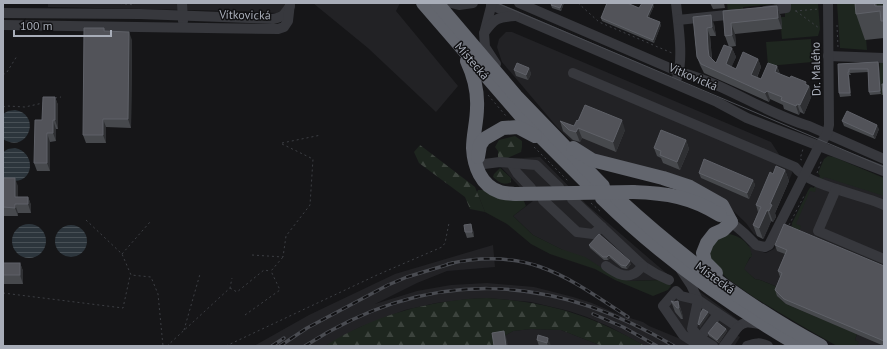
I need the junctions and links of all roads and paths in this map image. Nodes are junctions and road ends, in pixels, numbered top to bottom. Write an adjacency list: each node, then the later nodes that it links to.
1 (182, 3): 17 (street)
2 (423, 3): 25 (highway, Místecká)
3 (438, 3): 36 (highway, Místecká)
4 (451, 3): 5 (street)
5 (473, 3)
6 (519, 3): 30 (street, Vítkovická)
7 (578, 3): 27 (path)
8 (676, 3): 19 (street)
9 (828, 3): 28 (street, Dr. Malého)
10 (492, 4): 18 (street, Vítkovická); 24 (street)
11 (290, 5): 17 (street, Vítkovická); 22 (street, Vítkovická)
12 (786, 6): 13 (street); 23 (path)
13 (758, 12)
14 (3, 13): 15 (street, Vítkovická)
15 (60, 13): 17 (street, Vítkovická); 21 (street)
16 (744, 13): 19 (street)
17 (183, 15): 22 (street)
18 (517, 15): 24 (street); 33 (street, Vítkovická)
19 (678, 20): 27 (street)
20 (3, 25): 21 (street, Vítkovická)
21 (60, 26): 22 (street, Vítkovická)
22 (183, 27)
23 (820, 29)
24 (484, 34): 36 (street)
25 (462, 49): 34 (highway); 43 (highway, Místecká)
26 (17, 56): 32 (path)
27 (680, 56): 30 (street)
28 (828, 56): 29 (street); 42 (street, Dr. Malého)
29 (884, 58)
30 (679, 72): 33 (street); 42 (street, Vítkovická)
31 (574, 73): 50 (street)
32 (3, 75)
33 (674, 83): 45 (street, Vítkovická)
34 (477, 91): 40 (path); 48 (highway)
35 (60, 96): 37 (path)
36 (516, 96): 43 (highway, Místecká)
37 (55, 99)
38 (44, 103): 39 (path)
39 (3, 107)
40 (510, 127): 43 (highway); 48 (highway)
41 (321, 134): 66 (path)
42 (827, 134): 45 (street); 46 (street, Vítkovická)
43 (554, 143): 61 (highway); 68 (highway, Místecká)
44 (529, 144): 51 (path)
45 (819, 146): 49 (street, Vítkovická); 50 (street)
46 (884, 159)
47 (511, 163): 48 (street); 52 (street); 53 (street)
48 (476, 165): 61 (highway, bridge)
49 (884, 171)
50 (803, 176): 54 (street); 61 (street)
51 (569, 182)
52 (559, 187)
53 (531, 188)
54 (836, 189): 58 (street); 67 (street)
55 (617, 198): 78 (highway, Místecká)
56 (572, 199): 63 (street)
57 (543, 200): 63 (street)
58 (884, 205)
59 (86, 220): 64 (path)
60 (150, 222): 64 (path)
61 (731, 222): 78 (highway)
62 (448, 223): 92 (path)
63 (602, 227): 70 (street)
64 (122, 254): 73 (path)
65 (252, 256): 66 (path)
66 (283, 257): 71 (path)
67 (884, 260)
68 (675, 262): 80 (street); 85 (highway, Místecká)
69 (606, 266): 70 (street)
70 (643, 266): 75 (street)
71 (271, 271): 76 (path); 83 (path)
72 (200, 274): 88 (path)
73 (131, 275): 77 (path); 90 (path)
74 (232, 278): 76 (path)
75 (669, 280)
76 (230, 288): 88 (path)
77 (3, 293)
78 (738, 295): 98 (highway, Místecká)
79 (681, 296): 80 (street); 81 (street); 89 (street)
80 (698, 300): 82 (street); 87 (street)
81 (679, 307)
82 (718, 314): 86 (street); 89 (street)
83 (245, 315)
84 (681, 319): 87 (street)
85 (762, 324): 86 (street); 97 (highway, Místecká)
86 (738, 327): 94 (street)
87 (692, 329): 89 (street)
88 (184, 330): 91 (path)
89 (700, 342): 93 (street)
90 (164, 346)
91 (167, 346)
92 (226, 346)
93 (713, 346)
94 (724, 346)
95 (747, 346): 96 (street)
96 (768, 346)
97 (800, 346)
98 (821, 346)

